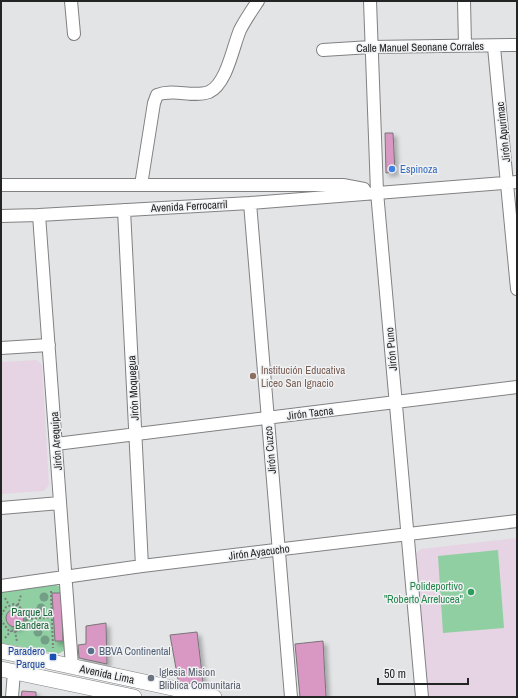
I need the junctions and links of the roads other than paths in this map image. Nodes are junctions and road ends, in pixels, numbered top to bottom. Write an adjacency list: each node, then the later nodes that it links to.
1 (71, 1): 5 (street)
2 (258, 1): 13 (street)
3 (370, 1): 8 (street, Jirón Puno)
4 (464, 1): 6 (street)
5 (74, 34)
6 (465, 45): 8 (street, Calle Manuel Seonane Corrales); 9 (street, Calle Manuel Seonane Corrales)
7 (517, 45): 9 (street, Calle Manuel Seonane Corrales)
8 (371, 47): 10 (street, Calle Manuel Seonane Corrales); 14 (street, Jirón Puno)
9 (494, 47): 11 (street, Jirón Apurimac)
10 (323, 50)
11 (512, 183): 14 (street, Avenida Ferrocarril); 19 (street, Jirón Apurimac)
12 (1, 185): 13 (street, Avenida Ferrocarril)
13 (141, 185): 14 (street, Avenida Ferrocarril)
14 (377, 192): 15 (street, Avenida Ferrocarril); 23 (street, Jirón Puno)
15 (250, 203): 16 (street, Avenida Ferrocarril); 24 (street, Jirón Cuzco)
16 (124, 210): 17 (street, Avenida Ferrocarril); 25 (street, Jirón Moquegua)
17 (39, 215): 18 (street, Avenida Ferrocarril); 20 (street, Jirón Arequipa)
18 (1, 216)
19 (517, 289)
20 (49, 345): 21 (street); 26 (street, Jirón Arequipa)
21 (1, 348)
22 (517, 387): 23 (street, Jirón Tacna)
23 (396, 402): 24 (street, Jirón Tacna); 30 (street, Jirón Puno)
24 (267, 418): 25 (street, Jirón Tacna); 31 (street, Jirón Cuzco)
25 (135, 434): 26 (street, Jirón Tacna); 32 (street, Jirón Moquegua)
26 (56, 444): 27 (street, Jirón Arequipa)
27 (60, 503): 28 (street); 33 (street, Jirón Arequipa)
28 (1, 508)
29 (517, 521): 30 (street, Jirón Ayacucho)
30 (408, 534): 31 (street, Jirón Ayacucho); 43 (street, Jirón Puno)
31 (278, 549): 32 (street, Jirón Ayacucho); 42 (street, Jirón Cuzco)
32 (142, 566): 33 (street, Jirón Ayacucho)
33 (66, 577): 34 (street, Jirón Ayacucho); 36 (street, Jirón Arequipa)
34 (2, 590)
35 (1, 644): 36 (main road, Avenida Lima)
36 (72, 666): 38 (main road, Avenida Lima)
37 (8, 671): 39 (street); 40 (main road, Avenida Lima)
38 (175, 693): 41 (main road, Avenida Lima)
39 (12, 697)
40 (134, 697)
41 (214, 697)
42 (291, 697)
43 (422, 697)

